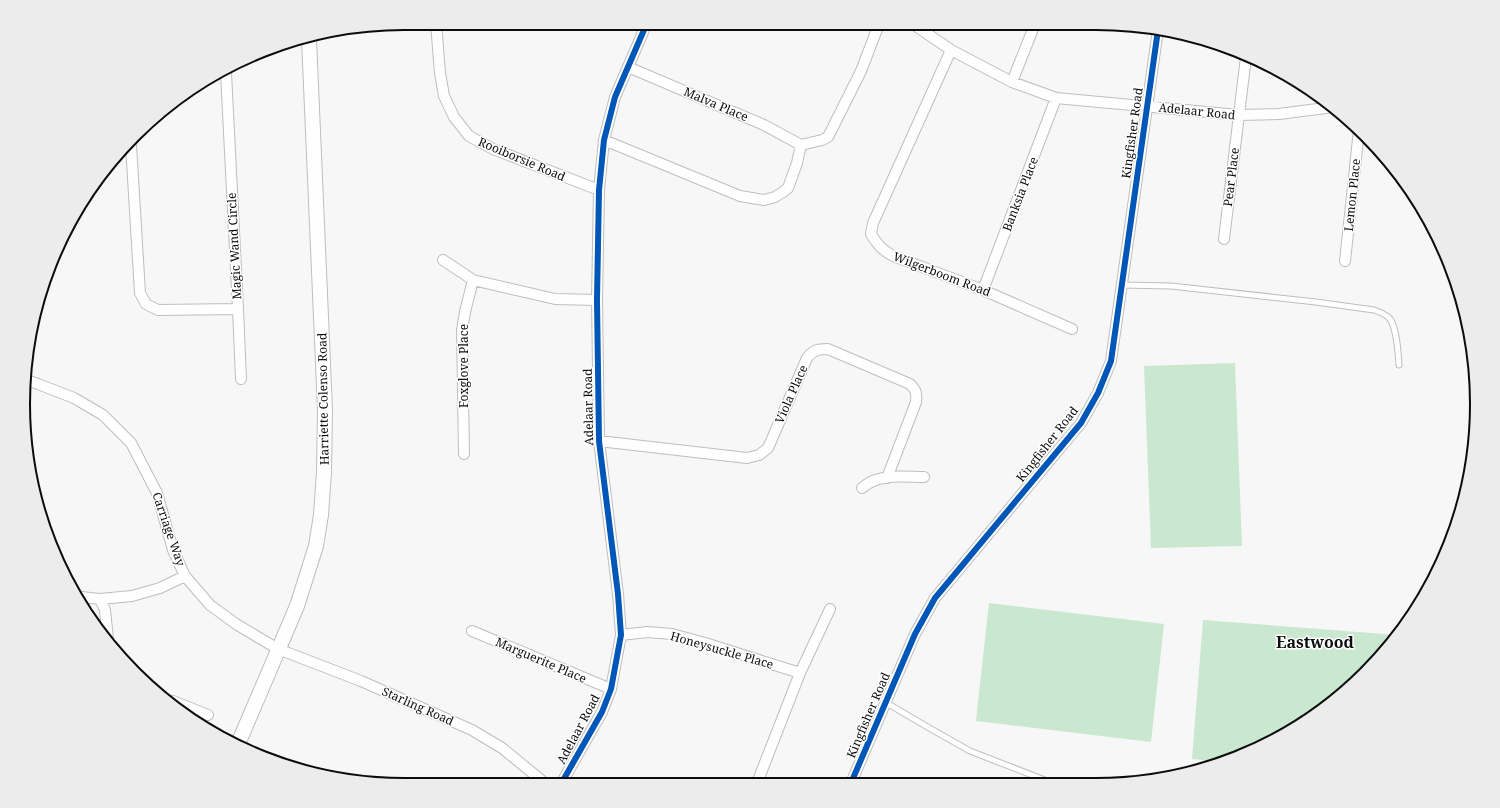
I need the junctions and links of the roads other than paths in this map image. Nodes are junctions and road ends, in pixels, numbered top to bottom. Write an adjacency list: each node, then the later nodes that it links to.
1 (437, 30): 21 (street, Rooiborsie Road)
2 (644, 30): 10 (street, Adelaar Road)
3 (877, 30): 19 (street)
4 (922, 30): 8 (street, Adelaar Road)
5 (1032, 30): 12 (street)
6 (1157, 35): 14 (street, Kingfisher Road)
7 (309, 42): 46 (street, Harriette Colenso Road)
8 (951, 50): 12 (street, Adelaar Road); 27 (street, Wilgerboom Road)
9 (1245, 61): 16 (street, Pear Place)
10 (628, 68): 18 (street, Adelaar Road); 19 (street, Malva Place)
11 (226, 75): 29 (street, Magic Wand Circle)
12 (1012, 82): 13 (street, Adelaar Road)
13 (1056, 98): 14 (street, Adelaar Road); 27 (street, Banksia Place)
14 (1147, 106): 16 (street, Adelaar Road); 26 (street, Kingfisher Road)
15 (1325, 108): 16 (street, Adelaar Road)
16 (1239, 115): 22 (street, Pear Place)
17 (1358, 138): 24 (street, Lemon Place)
18 (604, 140): 19 (street); 21 (street, Adelaar Road)
19 (801, 145)
20 (132, 148): 29 (street, Magic Wand Circle)
21 (599, 190): 28 (street, Adelaar Road)
22 (1224, 239)
23 (443, 260): 25 (street)
24 (1345, 261)
25 (472, 280): 28 (street); 35 (street, Foxglove Place)
26 (1122, 285): 31 (lane); 49 (street, Kingfisher Road)
27 (983, 290): 30 (street, Wilgerboom Road)
28 (597, 300): 34 (street, Adelaar Road)
29 (238, 308): 32 (street)
30 (1072, 329)
31 (1400, 365)
32 (241, 378)
33 (31, 383): 39 (street, Carriage Way)
34 (599, 441): 37 (street, Viola Place); 45 (street, Adelaar Road)
35 (464, 454)
36 (924, 477): 37 (street)
37 (887, 478): 38 (street)
38 (862, 488)
39 (185, 576): 41 (street); 46 (street, Carriage Way)
40 (84, 597): 41 (street)
41 (100, 599): 44 (street)
42 (830, 609): 47 (street)
43 (472, 631): 48 (street, Marguerite Place)
44 (107, 632)
45 (621, 635): 47 (street, Honeysuckle Place); 48 (street, Adelaar Road)
46 (278, 649): 52 (street, Harriette Colenso Road); 53 (street, Starling Road)
47 (800, 673): 55 (street)
48 (612, 689): 54 (street, Adelaar Road)
49 (885, 702): 56 (street, Kingfisher Road); 57 (lane)
50 (180, 704): 51 (street)
51 (208, 715)
52 (240, 739)
53 (539, 778)
54 (564, 778)
55 (759, 778)
56 (853, 778)
57 (1040, 778)

